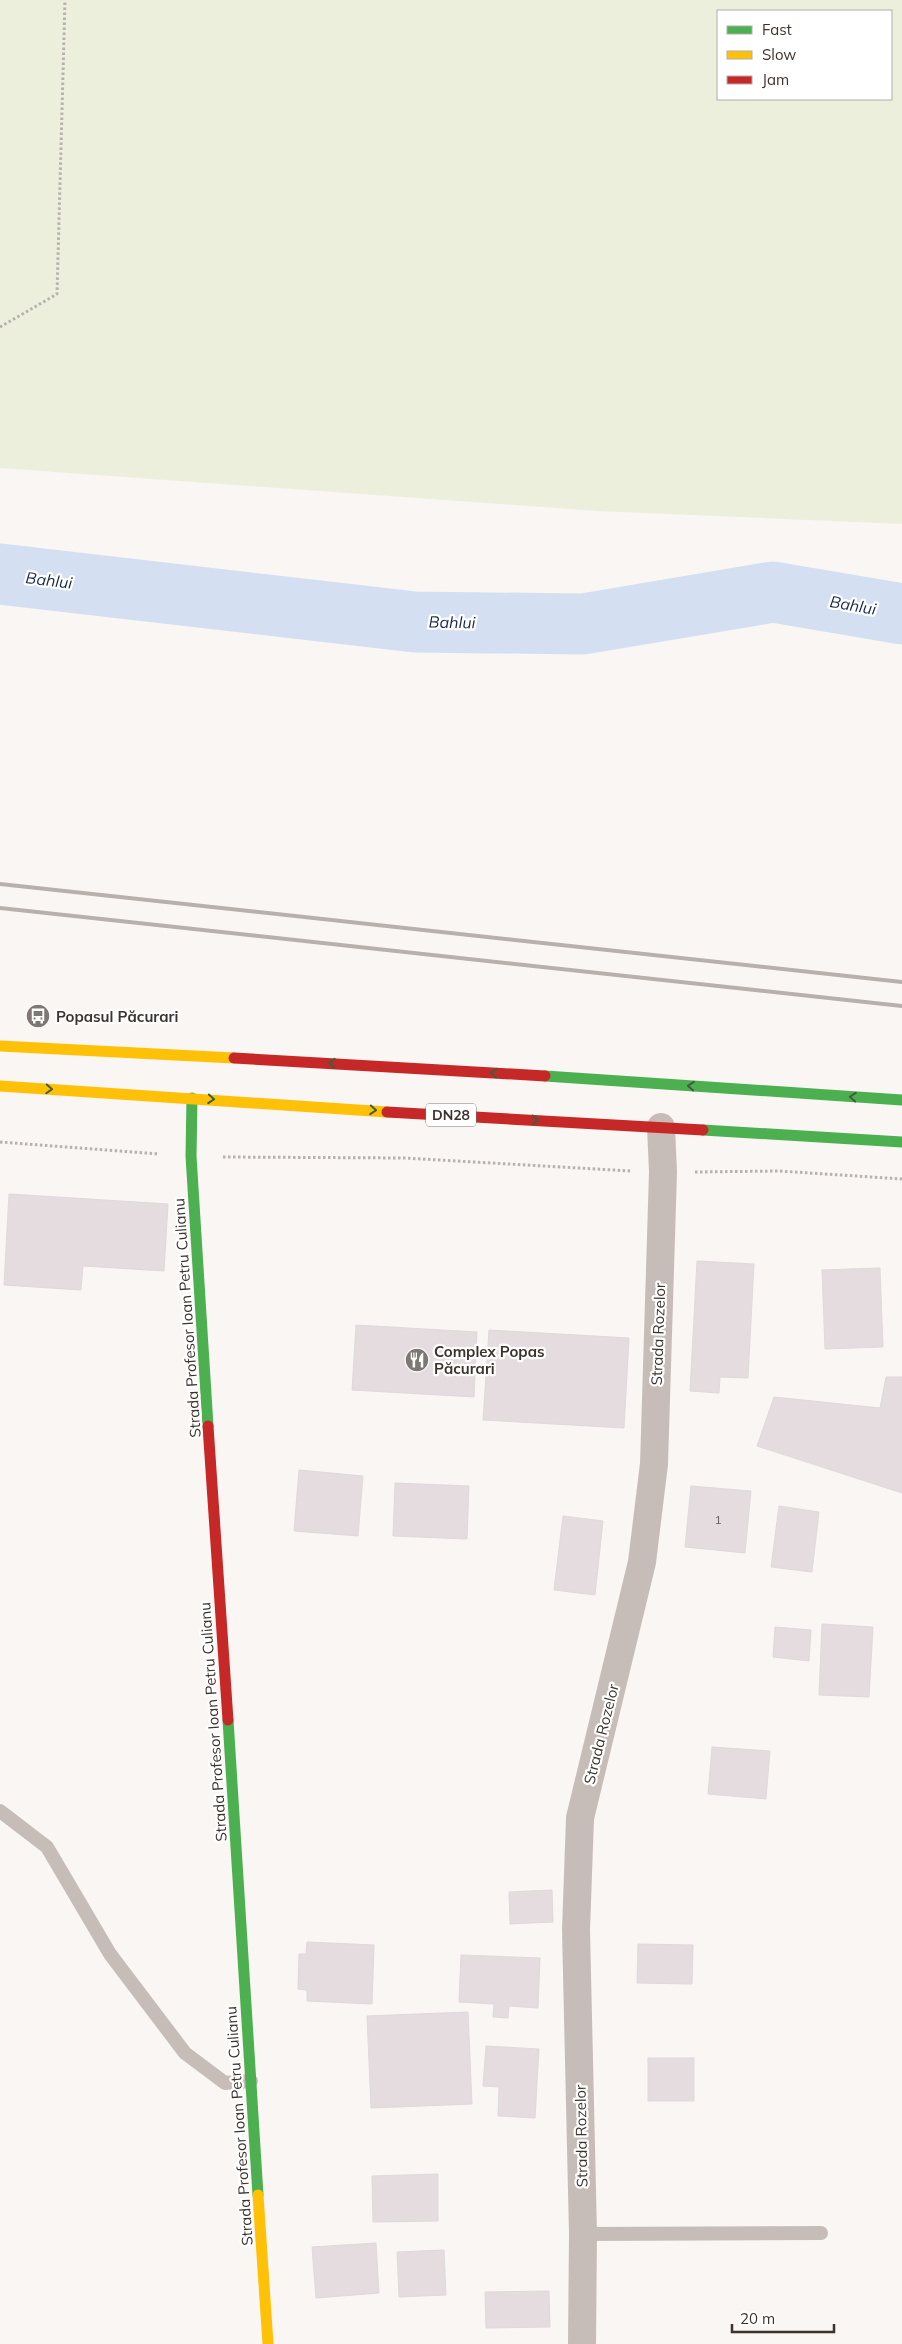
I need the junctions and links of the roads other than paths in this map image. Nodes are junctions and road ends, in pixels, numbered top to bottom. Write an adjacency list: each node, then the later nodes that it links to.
1 (0, 1046): 4 (main road, one-way to 1)
2 (0, 1086): 3 (main road, DN28, one-way to 3)
3 (192, 1098): 5 (main road, DN28, one-way to 5); 8 (main road, Strada Profesor Ioan Petru Culianu)
4 (902, 1100)
5 (661, 1126): 6 (main road, DN28); 10 (street, Strada Rozelor)
6 (902, 1142)
7 (0, 1811): 8 (lane)
8 (251, 2081): 11 (main road, Strada Profesor Ioan Petru Culianu)
9 (821, 2232): 10 (lane)
10 (584, 2234): 12 (street, Strada Rozelor)
11 (268, 2344)
12 (582, 2344)

